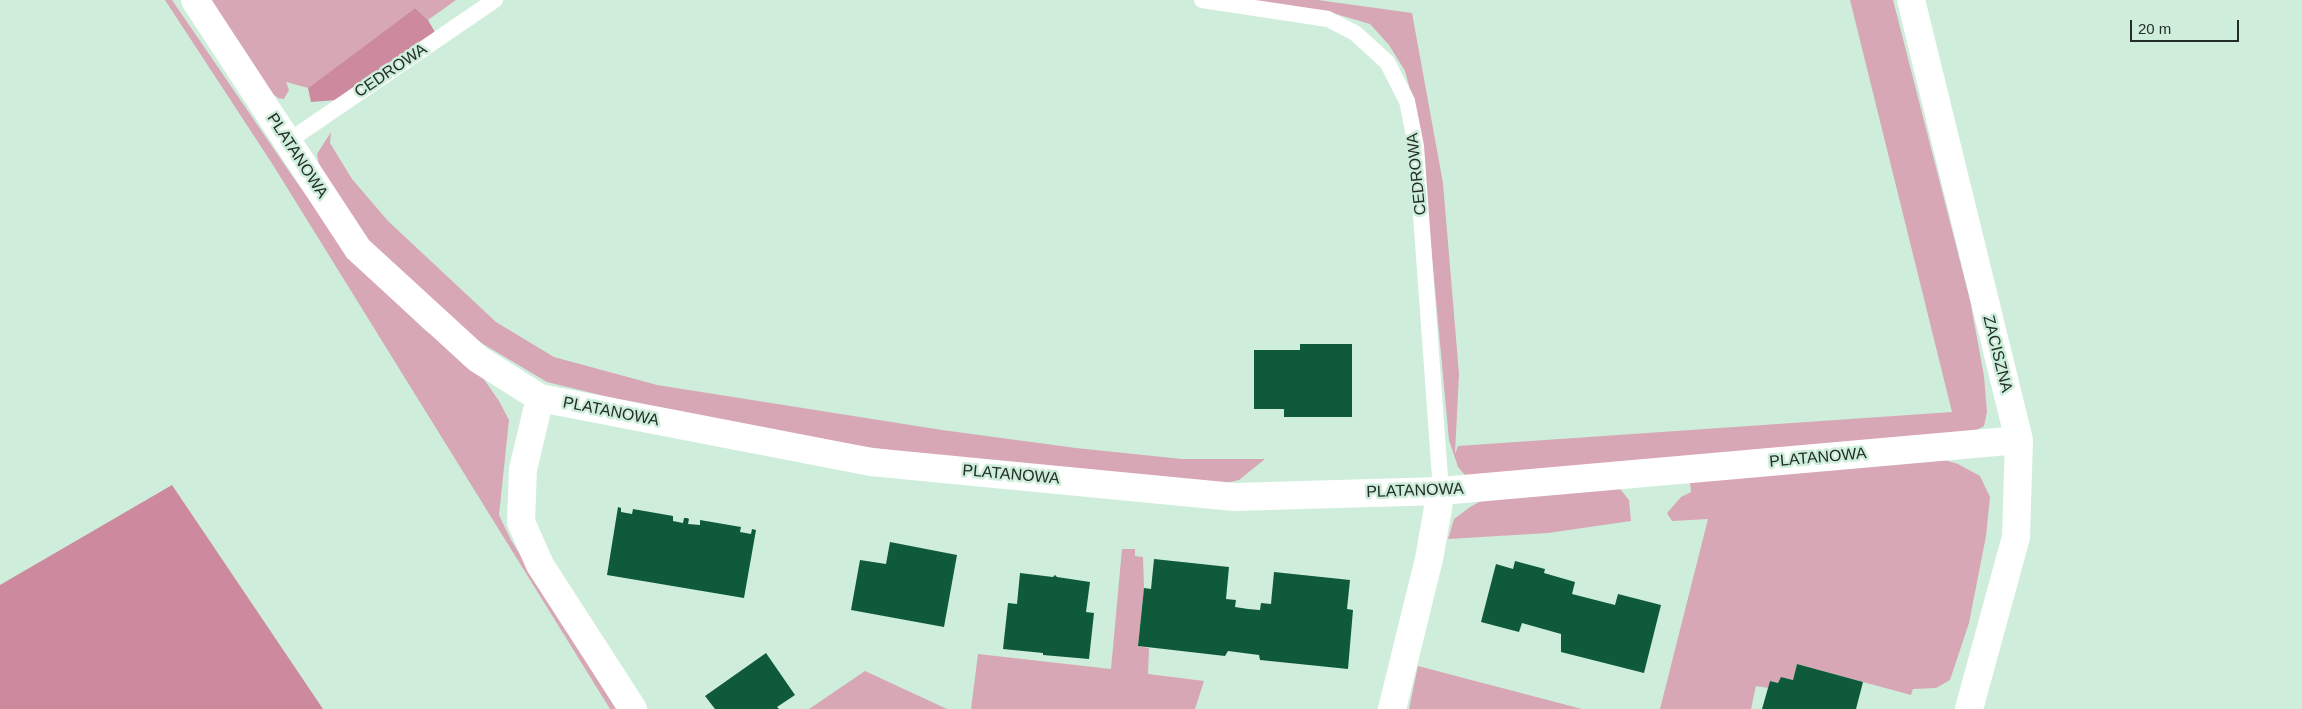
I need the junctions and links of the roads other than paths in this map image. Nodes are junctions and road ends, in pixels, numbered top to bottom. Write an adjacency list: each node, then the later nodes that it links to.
1 (195, 0): 5 (street, PLATANOWA)
2 (495, 0): 5 (lane, CEDROWA)
3 (1202, 0): 8 (lane, CEDROWA)
4 (1911, 0): 7 (street, ZACISZNA)
5 (287, 142): 6 (street, PLATANOWA)
6 (540, 398): 8 (street, PLATANOWA); 9 (street)
7 (2018, 440): 8 (street, PLATANOWA); 11 (street, ZACISZNA)
8 (1441, 491): 10 (street)
9 (632, 709)
10 (1392, 709)
11 (1969, 709)

